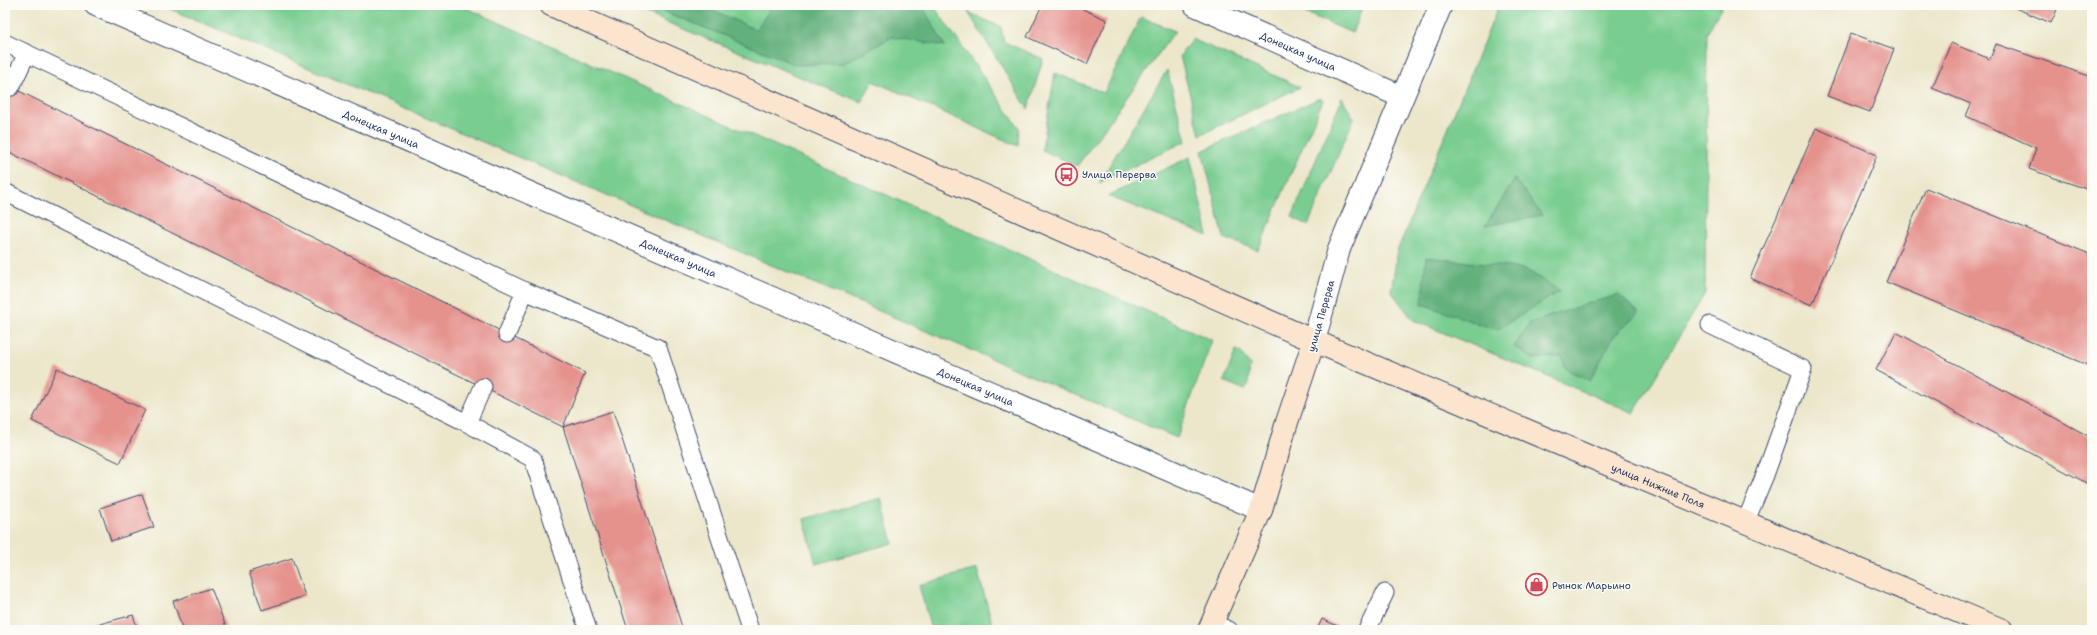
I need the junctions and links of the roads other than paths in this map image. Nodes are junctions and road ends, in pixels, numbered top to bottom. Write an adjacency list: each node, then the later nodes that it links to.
1 (96, 5): 16 (street, Донецкая улица)
2 (551, 5): 13 (main road)
3 (1441, 5): 8 (street, улица Перерва)
4 (1200, 6): 8 (street, Донецкая улица)
5 (5, 43): 6 (lane)
6 (27, 53): 7 (lane); 10 (lane)
7 (11, 87)
8 (1402, 97): 13 (street, улица Перерва)
9 (5, 192): 15 (lane)
10 (526, 291): 12 (lane); 21 (lane)
11 (1710, 325): 17 (lane)
12 (507, 334)
13 (1314, 341): 16 (main road, улица Перерва); 17 (main road, улица Нижние Поля)
14 (483, 387): 15 (lane)
15 (467, 423): 20 (lane)
16 (1261, 510): 19 (main road, улица Перерва)
17 (1745, 523): 23 (main road, улица Нижние Поля)
18 (1385, 593): 22 (lane)
19 (1217, 628)
20 (588, 630)
21 (750, 630)
22 (1367, 630)
23 (2002, 630)

